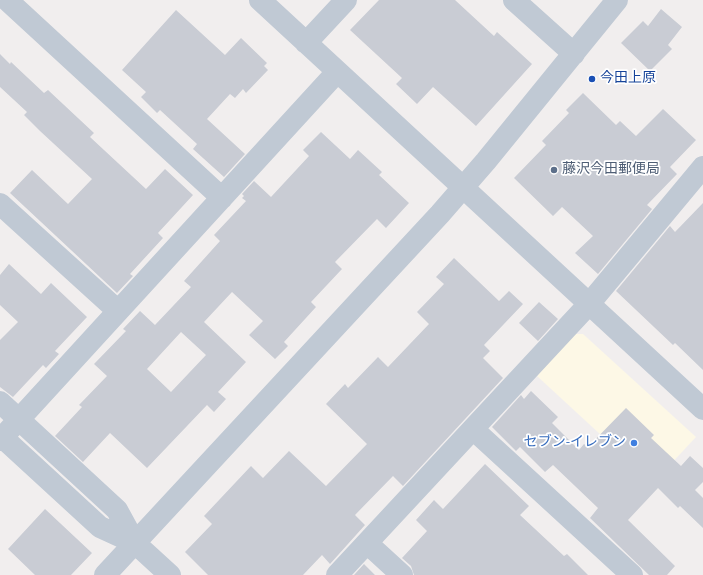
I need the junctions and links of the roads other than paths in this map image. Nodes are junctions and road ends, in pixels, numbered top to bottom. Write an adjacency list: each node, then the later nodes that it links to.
1 (7, 0): 11 (street)
2 (260, 0): 6 (street)
3 (346, 0): 6 (street)
4 (514, 0): 7 (street)
5 (617, 0): 7 (street)
6 (306, 42): 8 (street)
7 (574, 54): 10 (street)
8 (338, 72): 10 (street); 11 (street)
9 (702, 171): 13 (street)
10 (464, 187): 13 (street); 20 (street)
11 (222, 198): 14 (street)
12 (0, 204): 14 (street)
13 (589, 304): 16 (street); 18 (street)
14 (118, 311): 17 (street)
15 (0, 402): 17 (street)
16 (703, 409)
17 (19, 419): 19 (street); 20 (street)
18 (474, 430): 21 (street); 26 (street)
19 (1, 437): 20 (street)
20 (135, 542): 22 (street); 23 (street)
21 (367, 543): 24 (street); 25 (street)
22 (105, 575)
23 (170, 575)
24 (337, 575)
25 (402, 575)
26 (632, 575)

